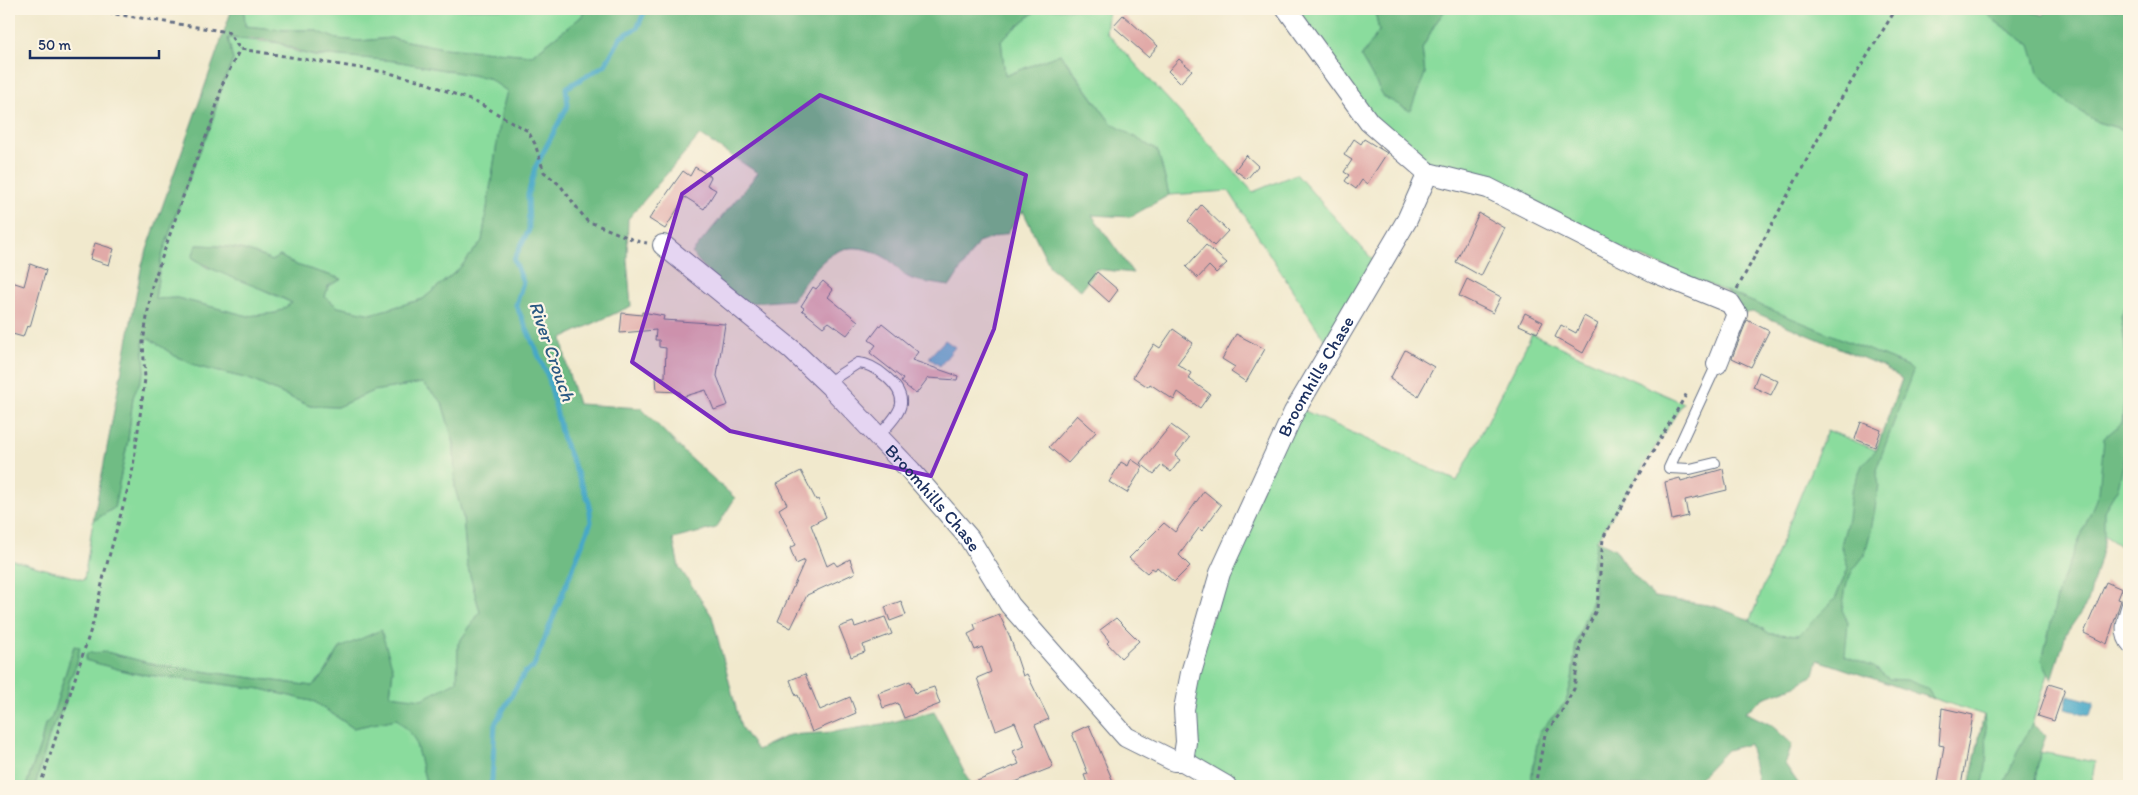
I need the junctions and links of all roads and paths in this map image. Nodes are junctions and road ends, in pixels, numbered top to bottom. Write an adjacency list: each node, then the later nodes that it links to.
1 (84, 9): 3 (path)
2 (1287, 9): 4 (street)
3 (240, 49): 5 (path); 13 (path)
4 (1428, 173): 6 (street); 12 (street, Broomhills Chase)
5 (663, 245): 7 (street, Broomhills Chase)
6 (1717, 364): 9 (lane)
7 (826, 383): 8 (street, Broomhills Chase); 8 (lane)
8 (878, 437): 12 (street, Broomhills Chase)
9 (1715, 463)
10 (2129, 598): 11 (lane)
11 (2129, 648)
12 (1184, 761): 14 (street, Broomhills Chase)
13 (40, 786)
14 (1226, 786)

